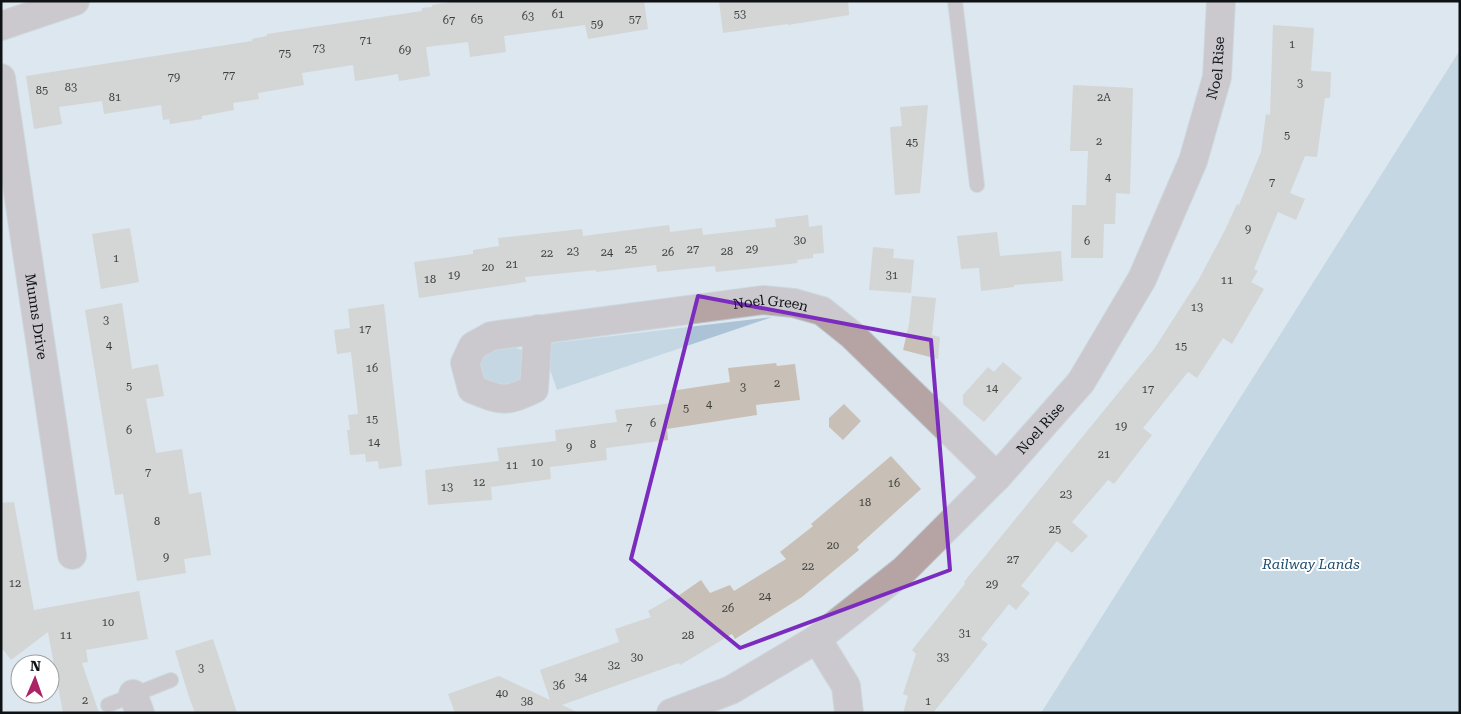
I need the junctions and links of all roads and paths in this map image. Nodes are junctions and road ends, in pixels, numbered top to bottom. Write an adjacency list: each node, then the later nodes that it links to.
1 (75, 1): 4 (street)
2 (955, 1): 6 (lane)
3 (1221, 1): 8 (street, Noel Rise)
4 (1, 26)
5 (1, 78): 9 (street, Munns Drive)
6 (977, 185)
7 (538, 329): 8 (street, Noel Green)
8 (997, 477): 10 (street, Noel Rise)
9 (72, 555)
10 (817, 639): 14 (street, Noel Rise); 15 (street)
11 (171, 680): 12 (lane)
12 (137, 704): 13 (lane)
13 (108, 705)
14 (671, 713)
15 (850, 713)

